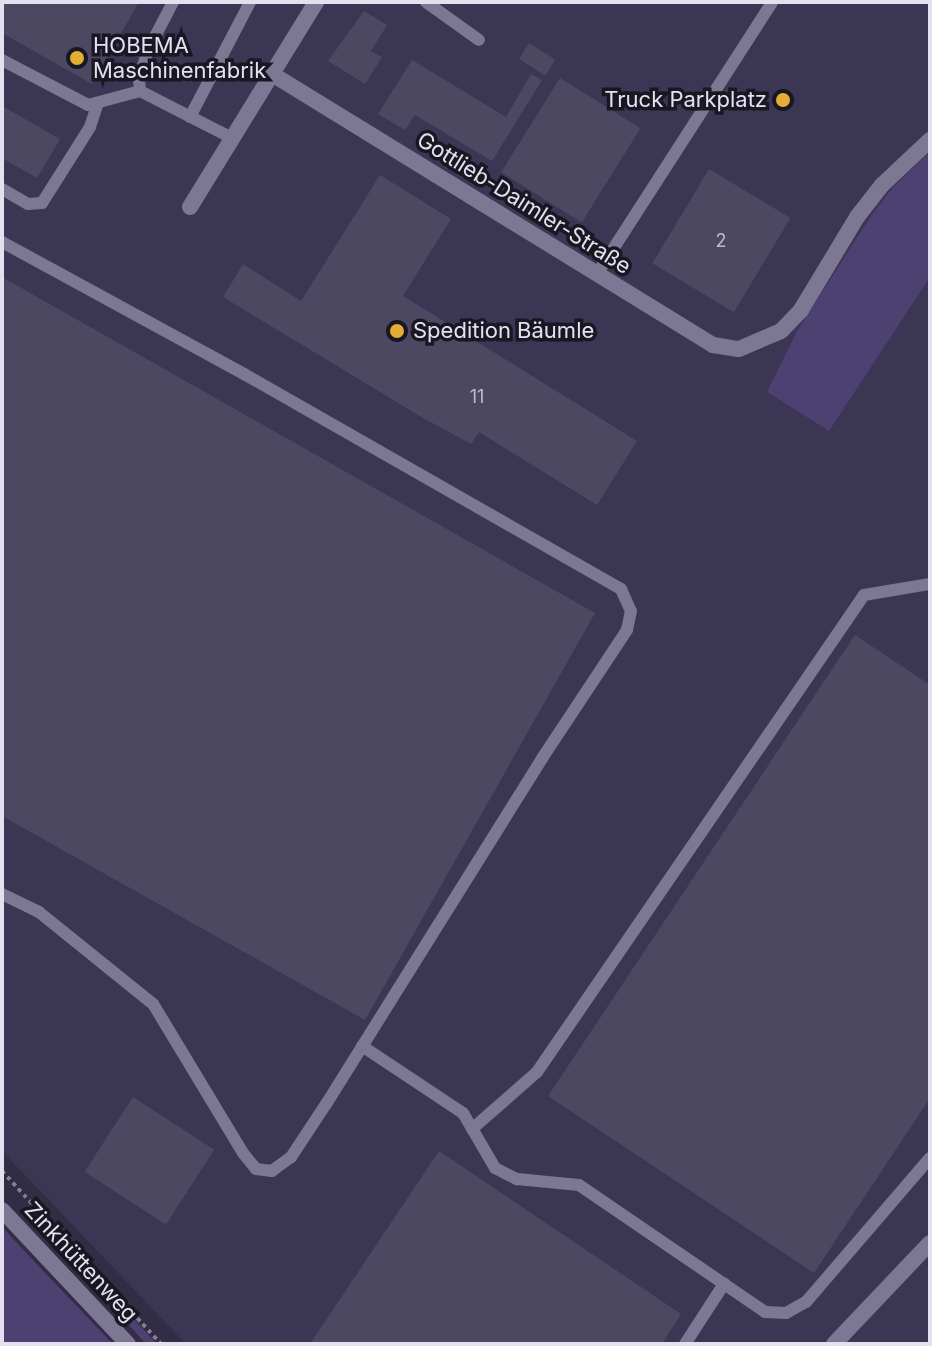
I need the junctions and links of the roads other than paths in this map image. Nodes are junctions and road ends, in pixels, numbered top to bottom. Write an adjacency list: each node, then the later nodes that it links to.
1 (173, 2): 9 (lane)
2 (250, 2): 11 (lane)
3 (316, 2): 8 (street)
4 (426, 2): 6 (lane)
5 (772, 2): 17 (lane)
6 (479, 40)
7 (2, 60): 10 (lane)
8 (272, 74): 12 (street); 17 (street, Gottlieb-Daimler-Straße)
9 (140, 91): 10 (lane); 11 (lane)
10 (97, 105): 14 (lane)
11 (190, 117): 12 (lane)
12 (232, 138): 15 (street)
13 (930, 140): 17 (street, Gottlieb-Daimler-Straße)
14 (2, 189)
15 (190, 207)
16 (2, 242): 20 (lane)
17 (597, 274)
18 (930, 584): 21 (lane)
19 (2, 894): 20 (lane)
20 (362, 1046): 21 (lane)
21 (472, 1129): 25 (lane)
22 (930, 1158): 25 (lane)
23 (2, 1210): 26 (street, Zinkhüttenweg)
24 (930, 1243): 28 (street)
25 (724, 1284): 27 (lane)
26 (128, 1344)
27 (685, 1344)
28 (834, 1344)

